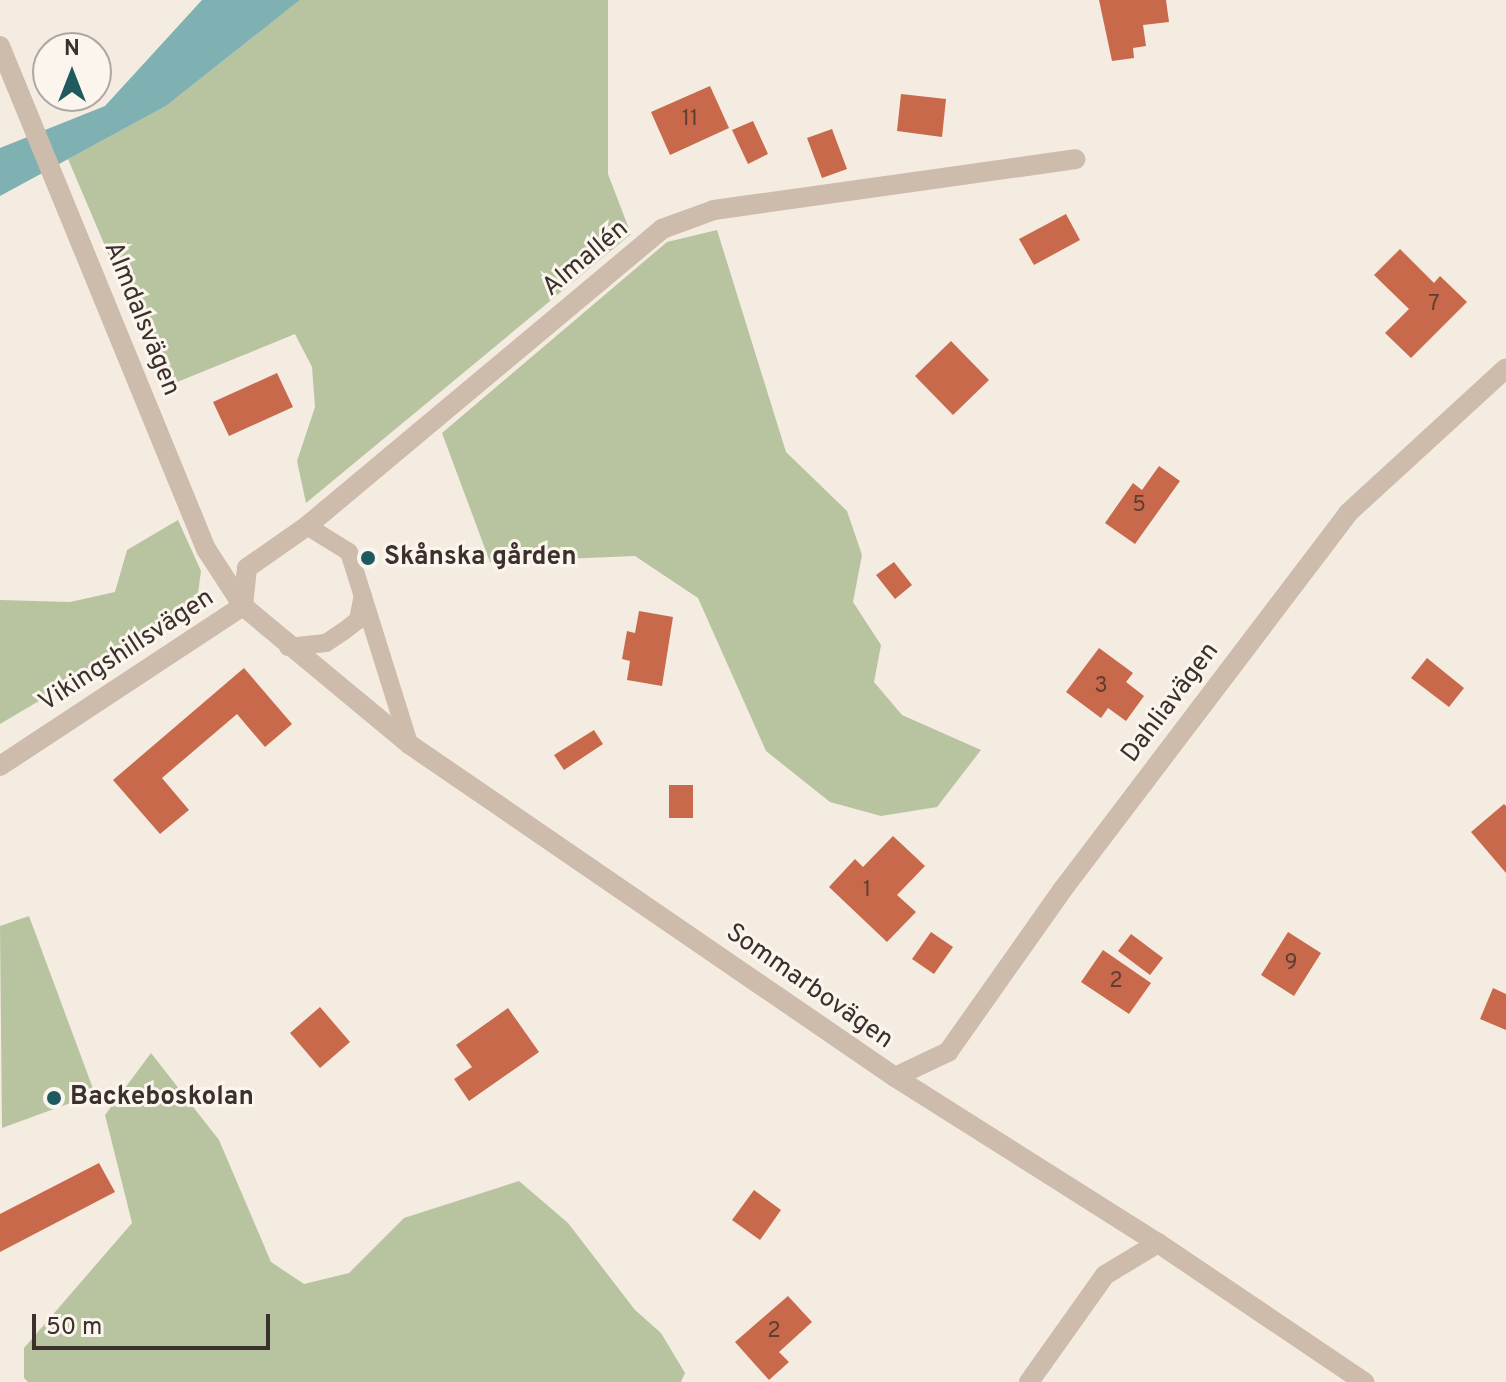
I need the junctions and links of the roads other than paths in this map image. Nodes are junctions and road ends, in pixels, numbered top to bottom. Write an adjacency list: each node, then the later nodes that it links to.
1 (0, 46): 6 (street, Almdalsvägen)
2 (1075, 159): 4 (street, Almallén)
3 (1506, 368): 10 (street, Dahliavägen)
4 (307, 526): 5 (lane); 6 (street, Almallén)
5 (363, 592): 7 (lane); 8 (lane)
6 (243, 606): 7 (street, Sommarbovägen); 9 (street, Vikingshillsvägen)
7 (288, 647): 8 (street, Sommarbovägen)
8 (409, 744): 10 (street, Sommarbovägen)
9 (0, 766)
10 (895, 1077): 11 (street, Sommarbovägen)
11 (1158, 1243): 12 (street); 13 (street, Sommarbovägen)
12 (1029, 1382)
13 (1364, 1382)

